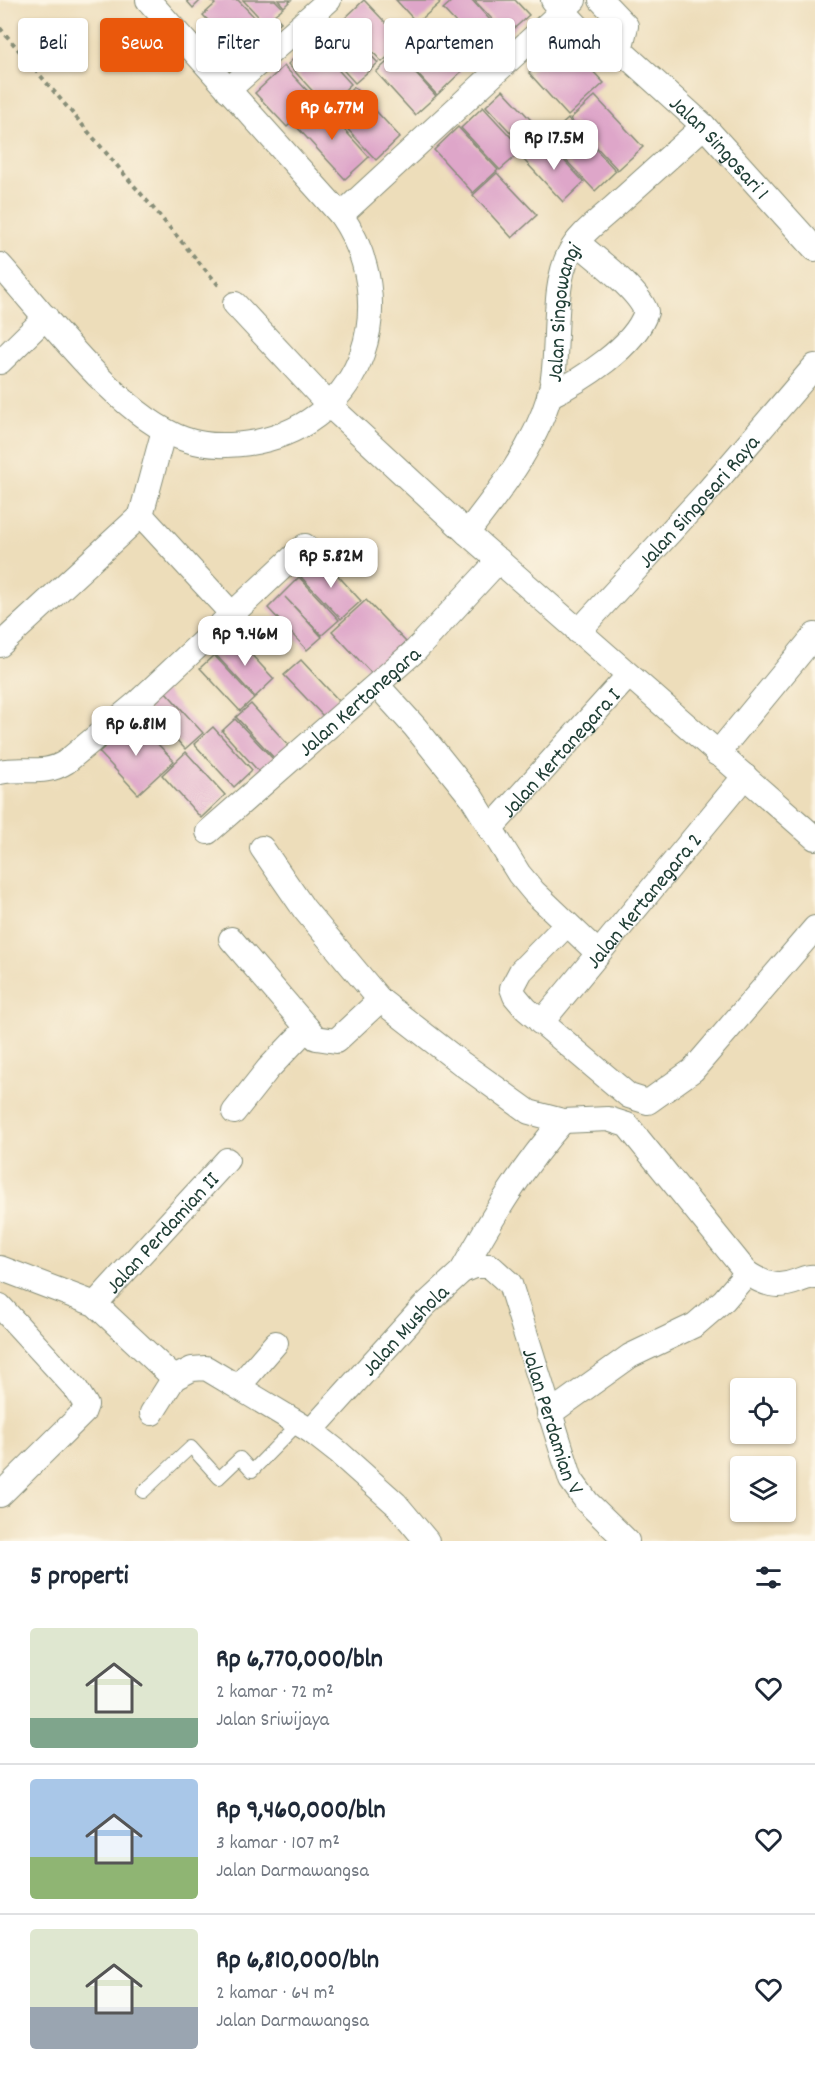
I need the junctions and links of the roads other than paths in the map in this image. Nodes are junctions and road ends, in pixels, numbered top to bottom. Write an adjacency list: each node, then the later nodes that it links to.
1 (148, 0): 10 (street)
2 (329, 0): 10 (street)
3 (601, 0): 6 (street)
4 (563, 4): 5 (street, Jalan Singosari 1); 12 (street)
5 (574, 18)
6 (618, 18)
7 (622, 22): 8 (street)
8 (622, 42)
9 (622, 52): 11 (street, Jalan Singosari 1)
10 (228, 90): 12 (street)
11 (704, 126): 13 (street, Jalan Singowangi); 14 (street, Jalan Singosari 1)
12 (342, 214): 21 (street)
13 (577, 242): 20 (street, Jalan Singowangi); 20 (street)
14 (815, 249)
15 (0, 265): 17 (street)
16 (235, 304): 21 (street)
17 (46, 317): 18 (street); 22 (street)
18 (0, 362)
19 (815, 366): 28 (street, Jalan Singosari Raya)
20 (549, 396): 24 (street, Jalan Singowangi)
21 (329, 405): 22 (street); 24 (street)
22 (164, 430): 23 (street)
23 (141, 515): 27 (street); 30 (street)
24 (467, 533): 26 (street)
25 (304, 546): 27 (street)
26 (499, 560): 28 (street); 32 (street, Jalan Kertanegara)
27 (232, 614): 34 (street)
28 (578, 632): 31 (street)
29 (815, 635): 33 (street)
30 (0, 645)
31 (628, 675): 33 (street); 36 (street, Jalan Kertanegara I)
32 (376, 685): 36 (street); 37 (street, Jalan Kertanegara)
33 (717, 754): 35 (street)
34 (0, 772)
35 (745, 776): 38 (street); 43 (street, Jalan Kertanegara 2)
36 (490, 829): 40 (street)
37 (208, 832)
38 (815, 838)
39 (262, 848): 44 (street)
40 (567, 924): 43 (street); 45 (street)
41 (815, 928): 45 (street)
42 (231, 939): 46 (street)
43 (597, 952): 45 (street, Jalan Kertanegara 2)
44 (380, 1000): 46 (street); 48 (street)
45 (541, 1023)
46 (307, 1028): 47 (street)
47 (234, 1112)
48 (563, 1121): 51 (street); 52 (street)
49 (227, 1160): 55 (street, Jalan Perdamian II)
50 (0, 1269): 55 (street)
51 (462, 1271): 54 (street, Jalan Mushola); 62 (street, Jalan Mushola)
52 (747, 1274): 53 (street); 61 (street)
53 (815, 1277)
54 (510, 1284): 61 (street, Jalan Perdamian V)
55 (96, 1304): 58 (street)
56 (0, 1306): 64 (street)
57 (276, 1342): 59 (street)
58 (174, 1378): 59 (street); 60 (street)
59 (238, 1387): 62 (street)
60 (152, 1413)
61 (549, 1414): 66 (street, Jalan Perdamian V)
62 (305, 1428): 63 (lane); 65 (street)
63 (143, 1492)
64 (0, 1495)
65 (424, 1540)
66 (627, 1541)

